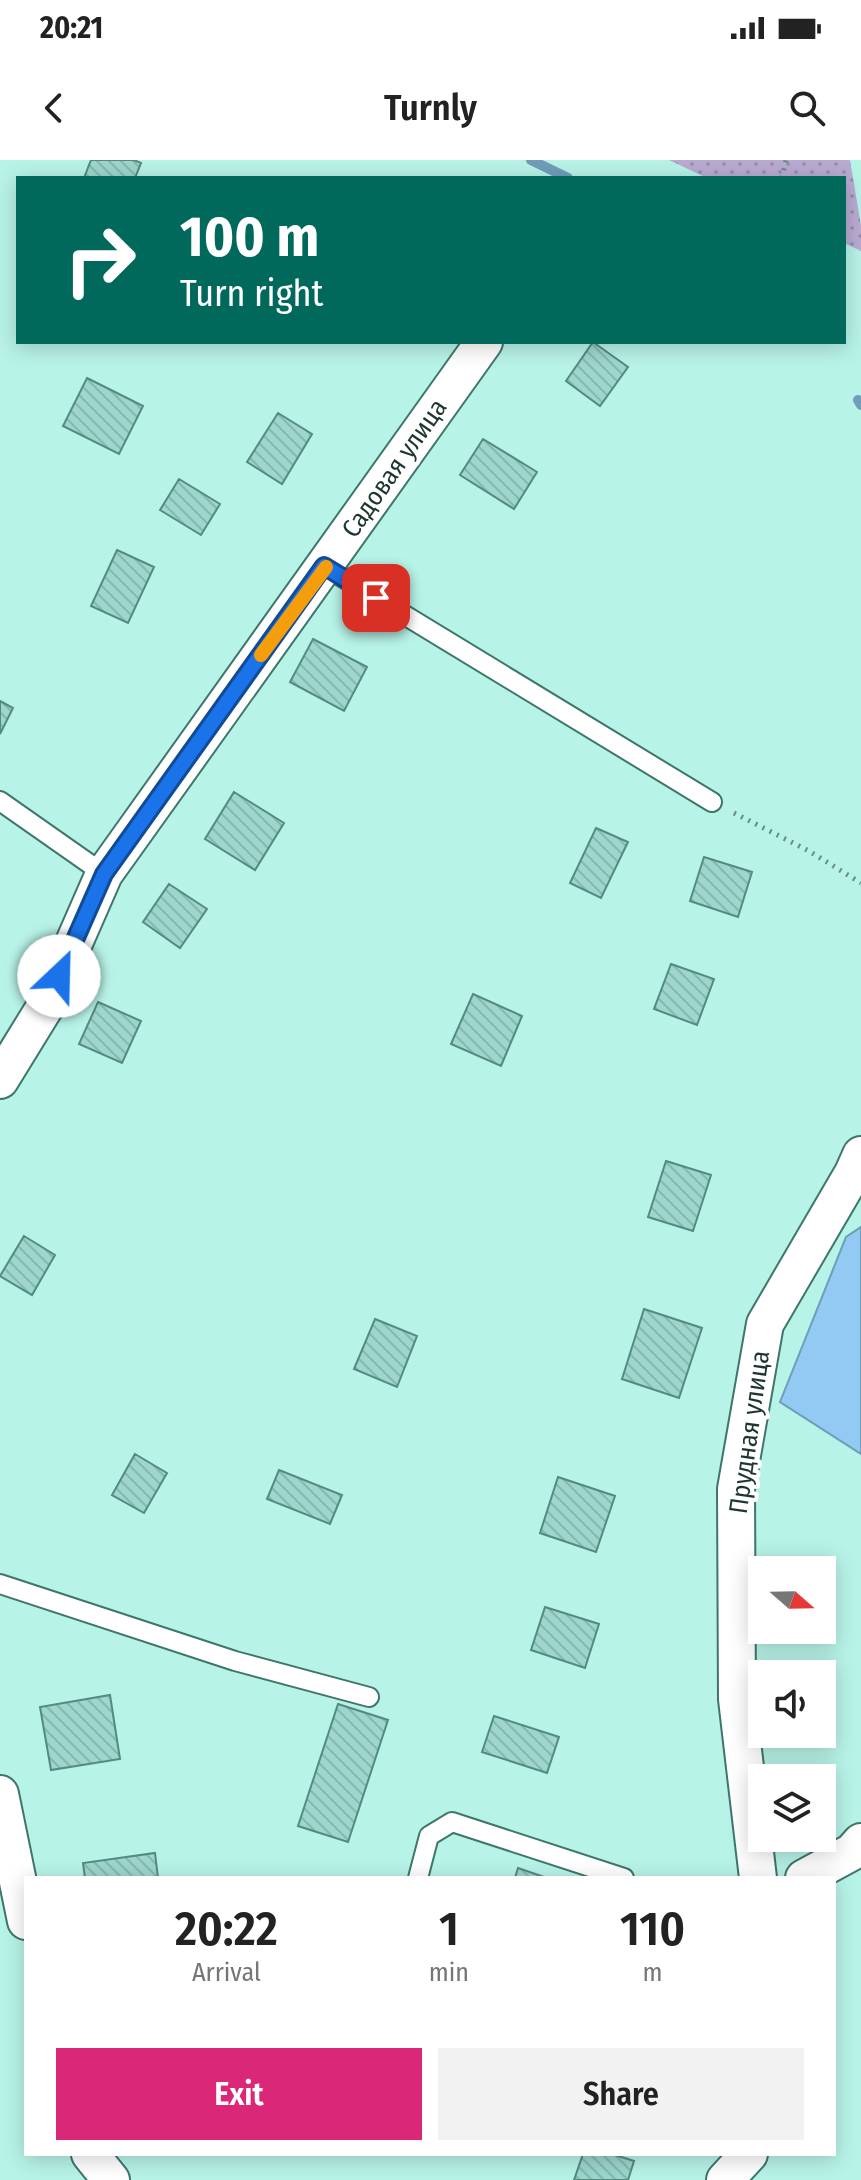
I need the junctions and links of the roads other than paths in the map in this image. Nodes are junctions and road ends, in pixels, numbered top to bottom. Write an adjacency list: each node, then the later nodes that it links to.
1 (483, 344): 2 (street, Садовая улица)
2 (324, 566): 4 (lane); 5 (street, Садовая улица)
3 (0, 801): 5 (lane)
4 (712, 802)
5 (104, 874): 6 (street, Садовая улица)
6 (0, 1080)
7 (861, 1155): 14 (street, Прудная улица)
8 (0, 1584): 9 (lane)
9 (369, 1697)
10 (0, 1794): 16 (street)
11 (861, 1842): 15 (street)
12 (419, 1876): 13 (lane)
13 (618, 1876)
14 (758, 1876)
15 (808, 1876)
16 (24, 1911)
17 (92, 2156): 19 (street)
18 (747, 2156): 20 (street)
19 (111, 2180)
20 (725, 2180)

